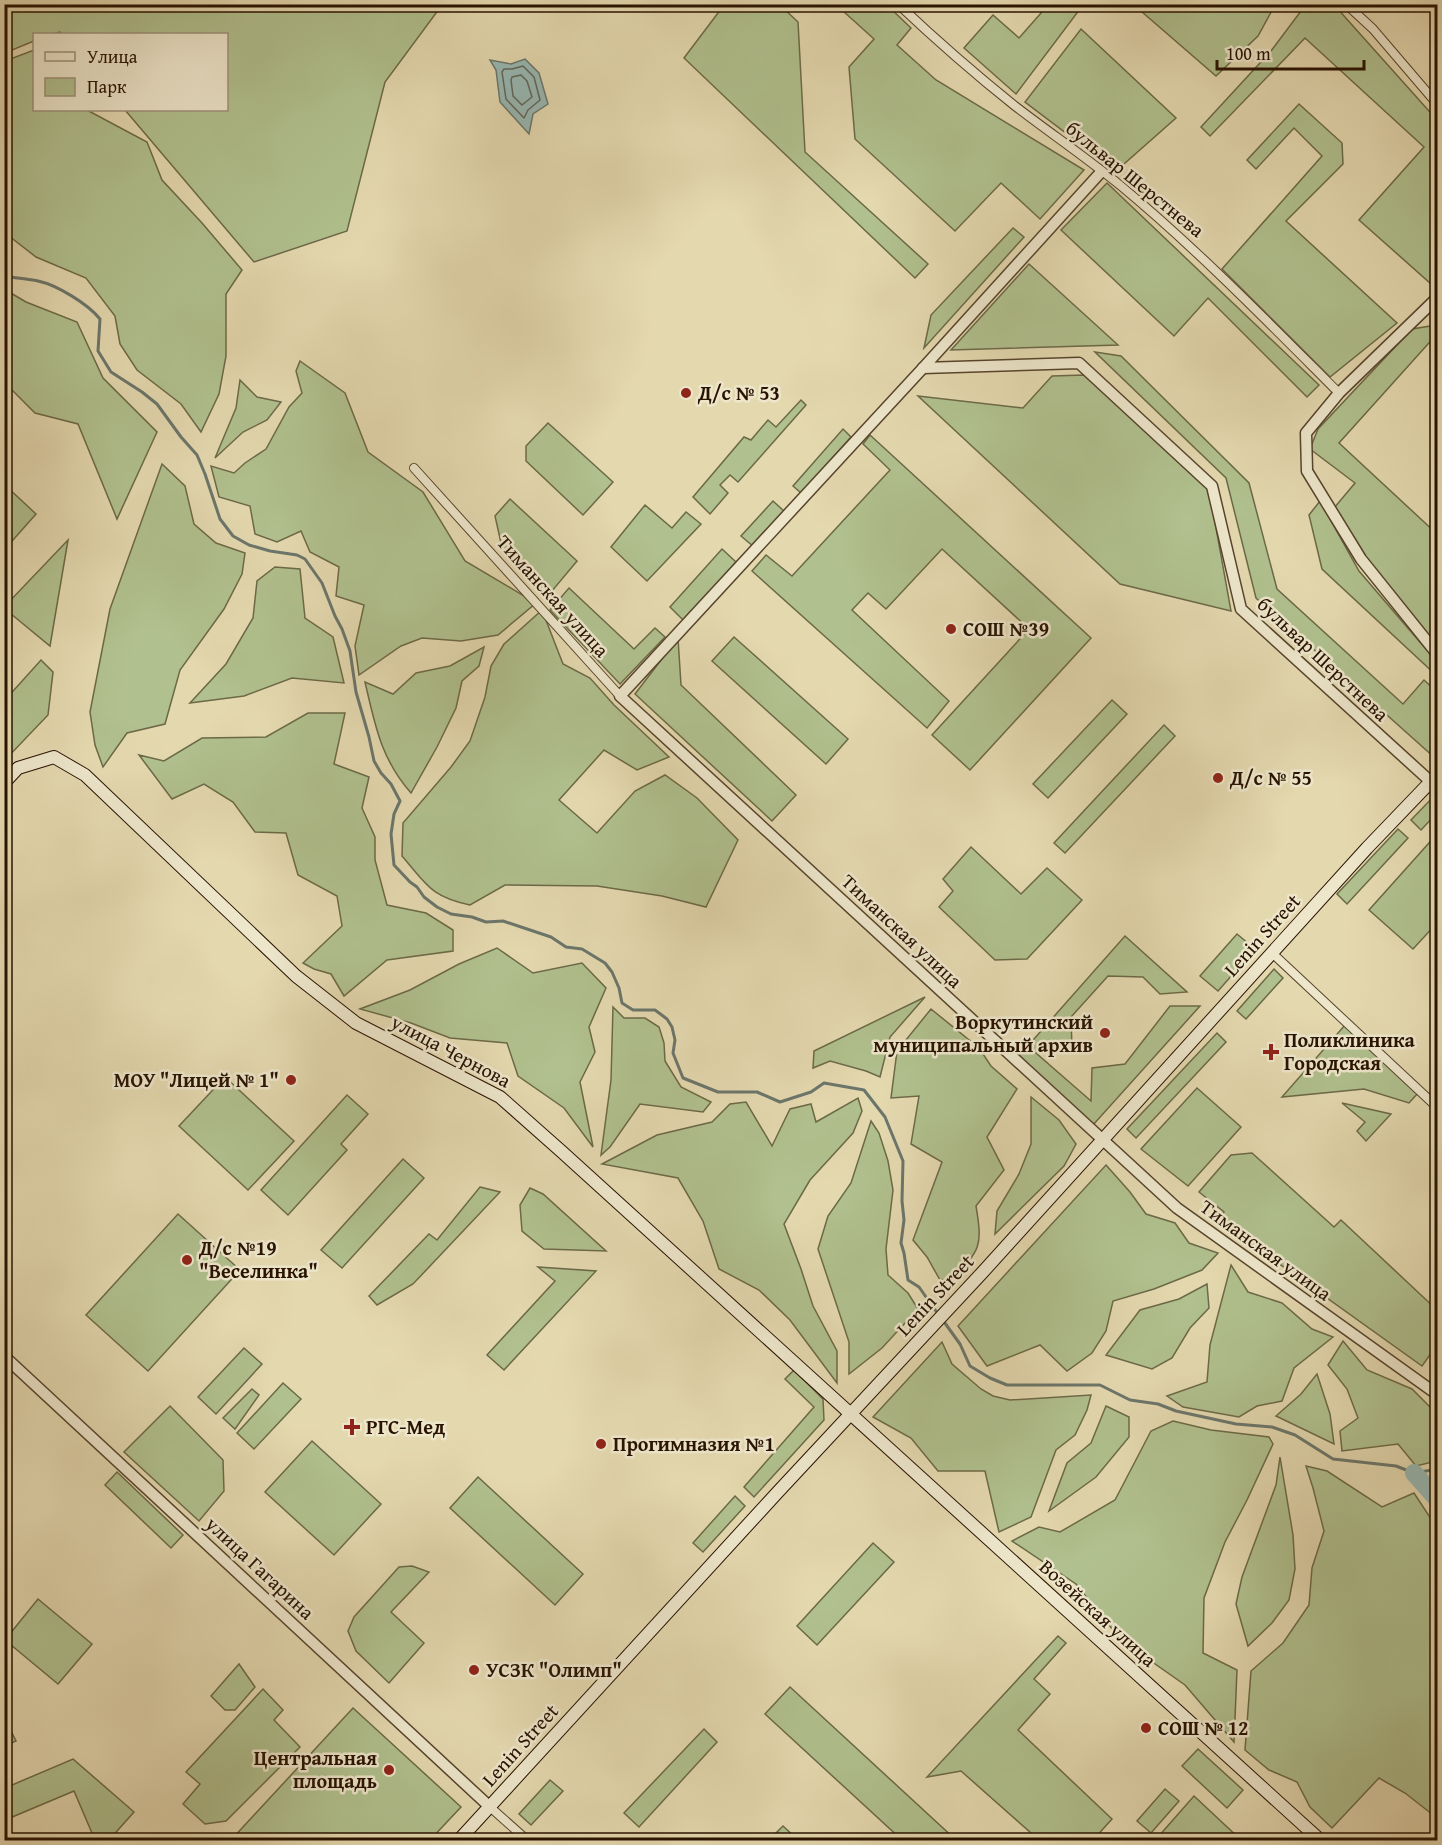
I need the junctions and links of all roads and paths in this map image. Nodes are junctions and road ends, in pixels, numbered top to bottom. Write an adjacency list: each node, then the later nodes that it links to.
1 (898, 4): 4 (street, бульвар Шерстнева)
2 (1346, 4): 3 (street)
3 (1437, 105)
4 (1101, 172): 6 (street); 7 (street, бульвар Шерстнева)
5 (1437, 297): 7 (street)
6 (923, 368): 10 (street); 11 (street, бульвар Шерстнева)
7 (1339, 393): 9 (street)
8 (414, 468): 10 (street, Тиманская улица)
9 (1437, 655)
10 (620, 696): 15 (street, Тиманская улица)
11 (1434, 778): 13 (main road, Lenin Street)
12 (4, 783): 18 (main road, улица Чернова)
13 (1272, 953): 14 (street); 15 (main road, Lenin Street)
14 (1437, 1108)
15 (1103, 1140): 17 (street, Тиманская улица); 18 (main road, Lenin Street)
16 (4, 1356): 19 (street, улица Гагарина)
17 (1437, 1395)
18 (850, 1413): 19 (main road, Lenin Street); 22 (main road, Возейская улица)
19 (490, 1807): 20 (main road, Lenin Street); 21 (street)
20 (459, 1840)
21 (526, 1840)
22 (1320, 1840)

